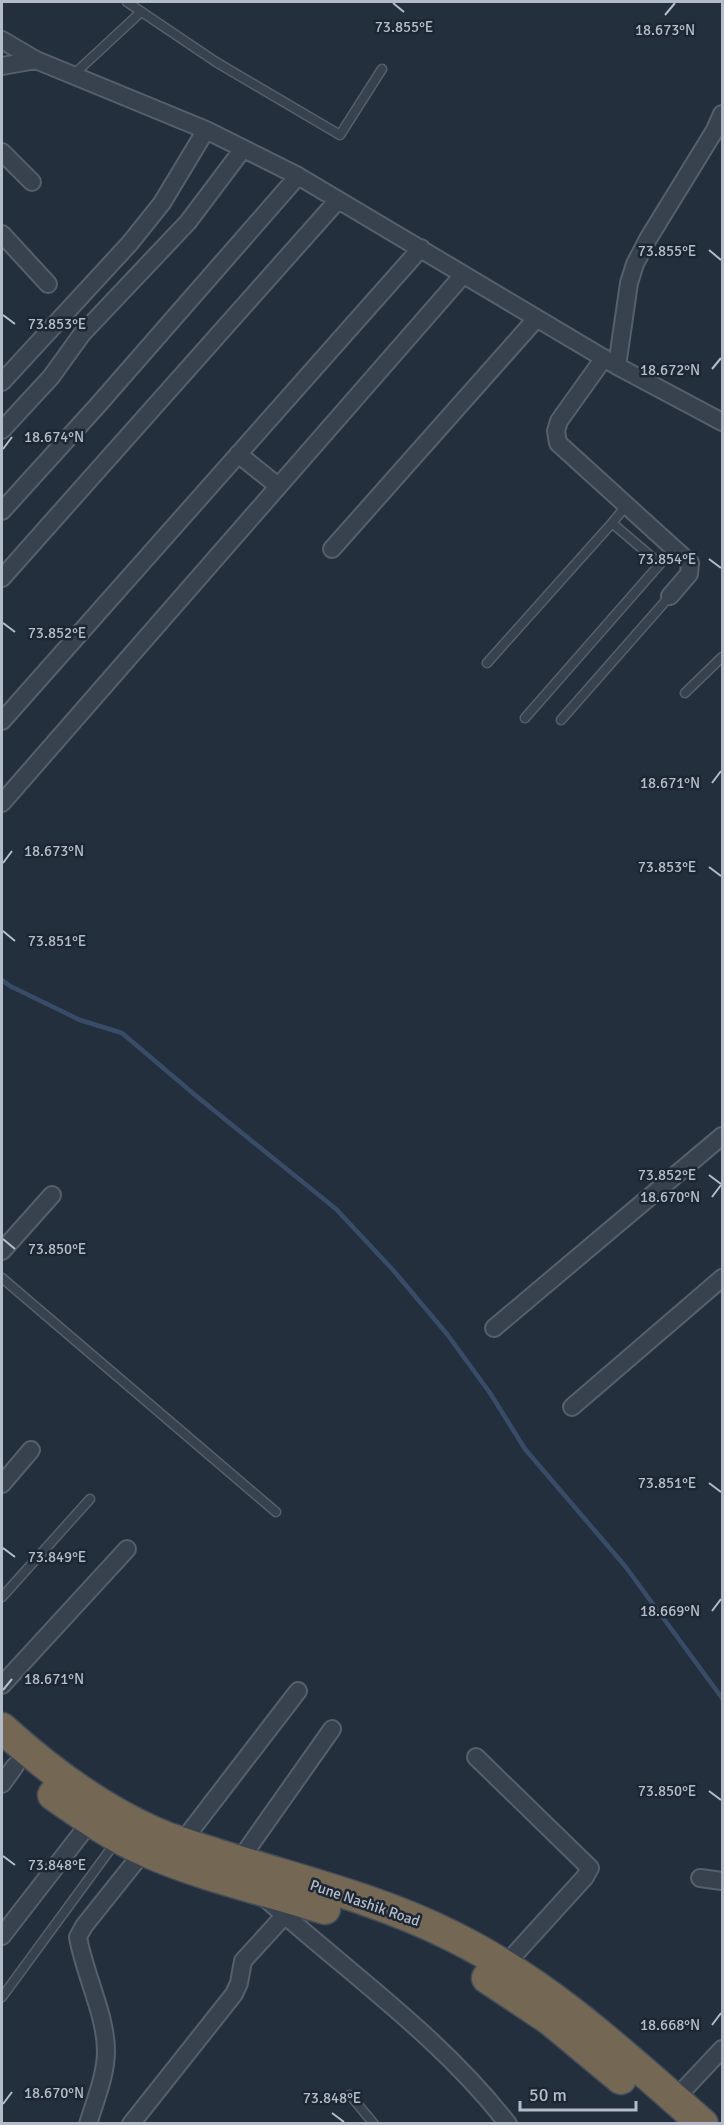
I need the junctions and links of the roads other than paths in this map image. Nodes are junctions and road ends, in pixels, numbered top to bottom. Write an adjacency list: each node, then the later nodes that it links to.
1 (127, 2): 2 (lane)
2 (141, 12): 6 (lane); 7 (lane)
3 (2, 40): 4 (street)
4 (36, 60): 5 (street); 7 (street)
5 (2, 66)
6 (382, 69)
7 (72, 76): 9 (street)
8 (723, 114): 20 (street)
9 (206, 130): 10 (street); 21 (street)
10 (243, 149): 12 (street); 23 (street)
11 (2, 152): 13 (street)
12 (298, 176): 14 (street); 27 (street)
13 (32, 182)
14 (338, 200): 16 (street); 30 (street)
15 (2, 234): 18 (street)
16 (421, 248): 17 (street); 24 (street)
17 (463, 275): 19 (street); 25 (street)
18 (48, 284)
19 (536, 319): 20 (street); 29 (street)
20 (611, 362): 22 (street); 26 (street)
21 (2, 382)
22 (723, 422)
23 (2, 430)
24 (238, 454): 25 (street); 37 (street)
25 (278, 486): 38 (street)
26 (626, 506): 28 (lane); 31 (street)
27 (2, 511)
28 (613, 522): 33 (lane); 35 (lane)
29 (332, 549)
30 (2, 579)
31 (670, 596): 36 (lane)
32 (723, 657): 34 (lane)
33 (487, 663)
34 (685, 693)
35 (525, 718)
36 (561, 720)
37 (2, 721)
38 (2, 802)
39 (723, 1136): 44 (street)
40 (52, 1195): 41 (street)
41 (2, 1251)
42 (2, 1278): 49 (lane)
43 (723, 1278): 45 (street)
44 (494, 1328)
45 (572, 1407)
46 (31, 1450): 47 (street)
47 (2, 1484)
48 (90, 1499): 51 (lane)
49 (276, 1512)
50 (127, 1549): 52 (street)
51 (2, 1597)
52 (2, 1685)
53 (298, 1691): 59 (street)
54 (2, 1728): 59 (highway, Pune Nashik Road)
55 (332, 1729): 60 (street)
56 (476, 1757): 66 (street)
57 (6, 1768): 58 (highway, Pune Nashik Road)
58 (91, 1821): 59 (highway, Pune Nashik Road); 65 (street)
59 (150, 1841): 60 (highway, Pune Nashik Road); 63 (highway, Pune Nashik Road); 67 (lane); 71 (street)
60 (239, 1861): 66 (highway, Pune Nashik Road)
61 (700, 1878): 62 (street)
62 (723, 1881)
63 (255, 1889): 64 (street); 70 (highway, Pune Nashik Road)
64 (284, 1916): 72 (street); 74 (street)
65 (2, 1936)
66 (505, 1965): 70 (highway, Pune Nashik Road)
67 (2, 1997)
68 (723, 2049): 70 (street)
69 (350, 2095): 73 (lane)
70 (674, 2111): 75 (highway, Pune Nashik Road)
71 (88, 2124)
72 (131, 2124)
73 (374, 2124)
74 (508, 2124)
75 (703, 2124)

